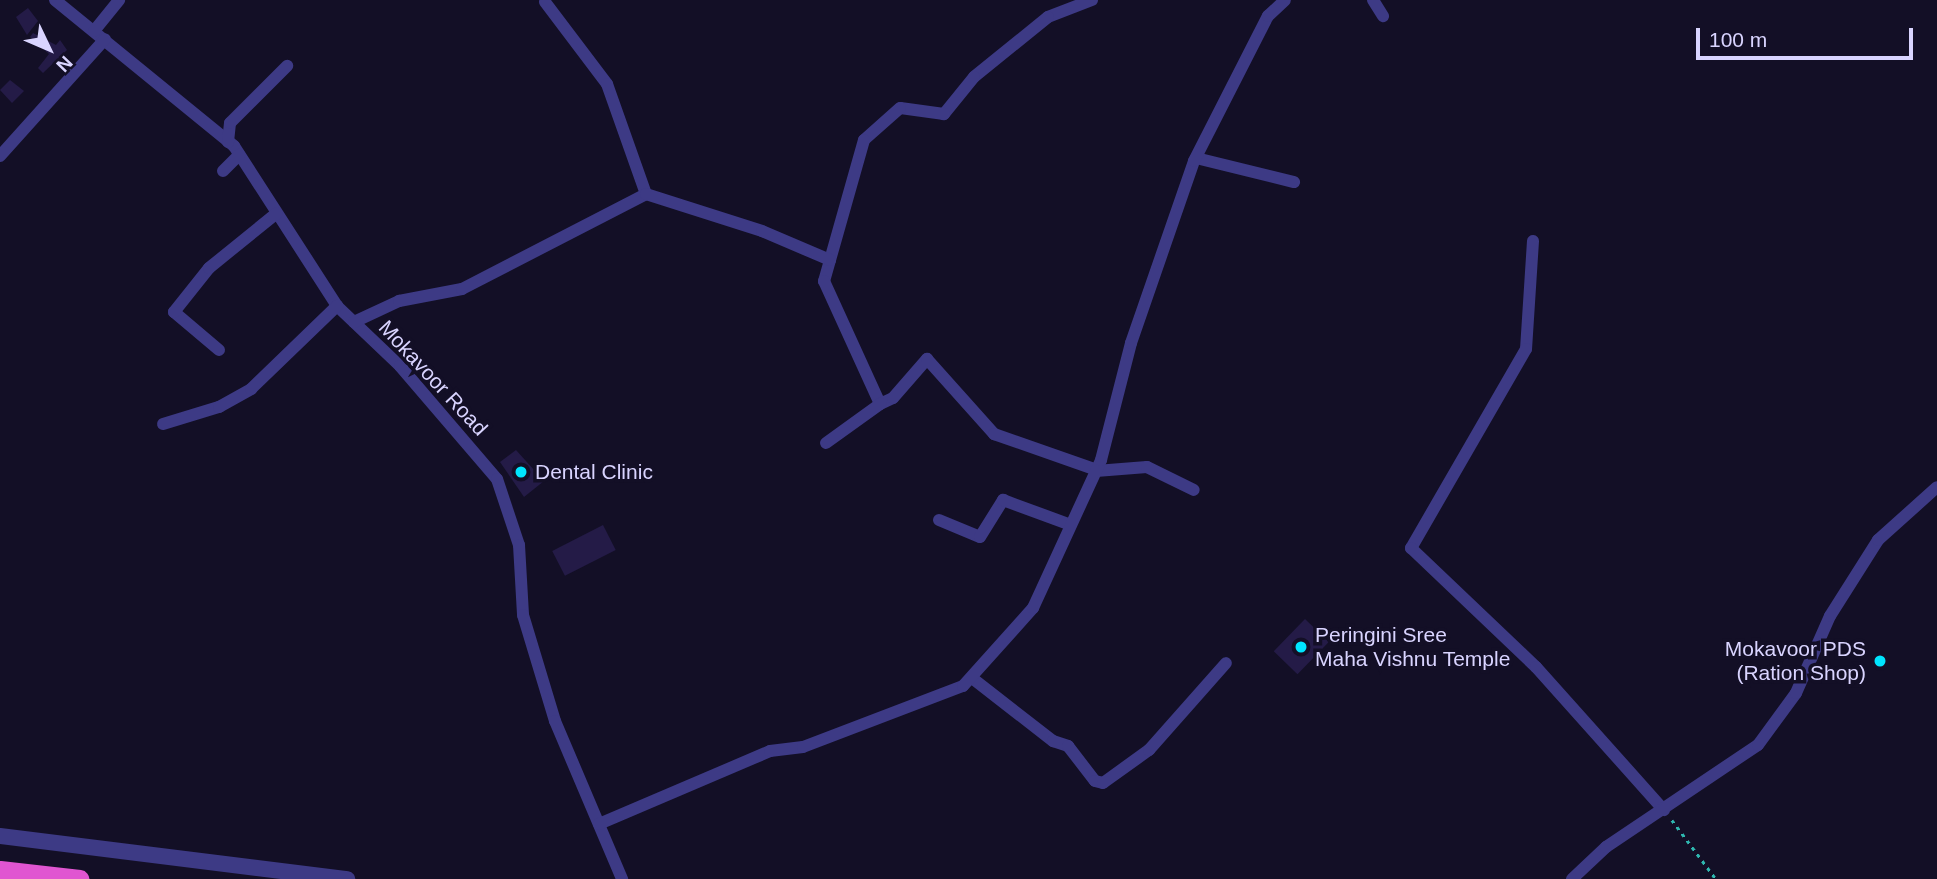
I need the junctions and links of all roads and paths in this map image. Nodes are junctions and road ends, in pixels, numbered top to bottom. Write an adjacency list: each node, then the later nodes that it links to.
1 (55, 0): 8 (street, Mokavoor Road)
2 (119, 0): 8 (street)
3 (1092, 0): 20 (street)
4 (1285, 0): 14 (street)
5 (1373, 0): 7 (street)
6 (545, 1): 17 (street)
7 (1382, 16)
8 (94, 31): 9 (street, Mokavoor Road)
9 (105, 39): 11 (street, Mokavoor Road); 13 (street)
10 (287, 66): 11 (street)
11 (228, 142): 12 (street, Mokavoor Road)
12 (239, 155): 15 (street); 18 (street, Mokavoor Road)
13 (0, 156)
14 (1196, 158): 16 (street); 27 (street)
15 (223, 171)
16 (1294, 182)
17 (646, 194): 20 (street); 22 (street)
18 (277, 213): 21 (street, Mokavoor Road); 23 (street)
19 (1533, 241): 34 (street)
20 (831, 260): 24 (street)
21 (337, 306): 22 (street, Mokavoor Road); 25 (street)
22 (354, 322): 35 (street, Mokavoor Road)
23 (219, 350)
24 (880, 404): 26 (street); 27 (street)
25 (163, 424)
26 (826, 443)
27 (1096, 470): 29 (street); 31 (street)
28 (1937, 487): 34 (street)
29 (1194, 490)
30 (939, 520): 31 (street)
31 (1071, 525): 33 (street)
32 (1226, 663): 33 (street)
33 (972, 678): 35 (street)
34 (1664, 810): 41 (street); 42 (path)
35 (599, 824): 40 (street, Mokavoor Road)
36 (0, 836): 39 (street)
37 (0, 870): 38 (highway)
38 (79, 879)
39 (347, 879)
40 (622, 879)
41 (1572, 879)
42 (1716, 879)

